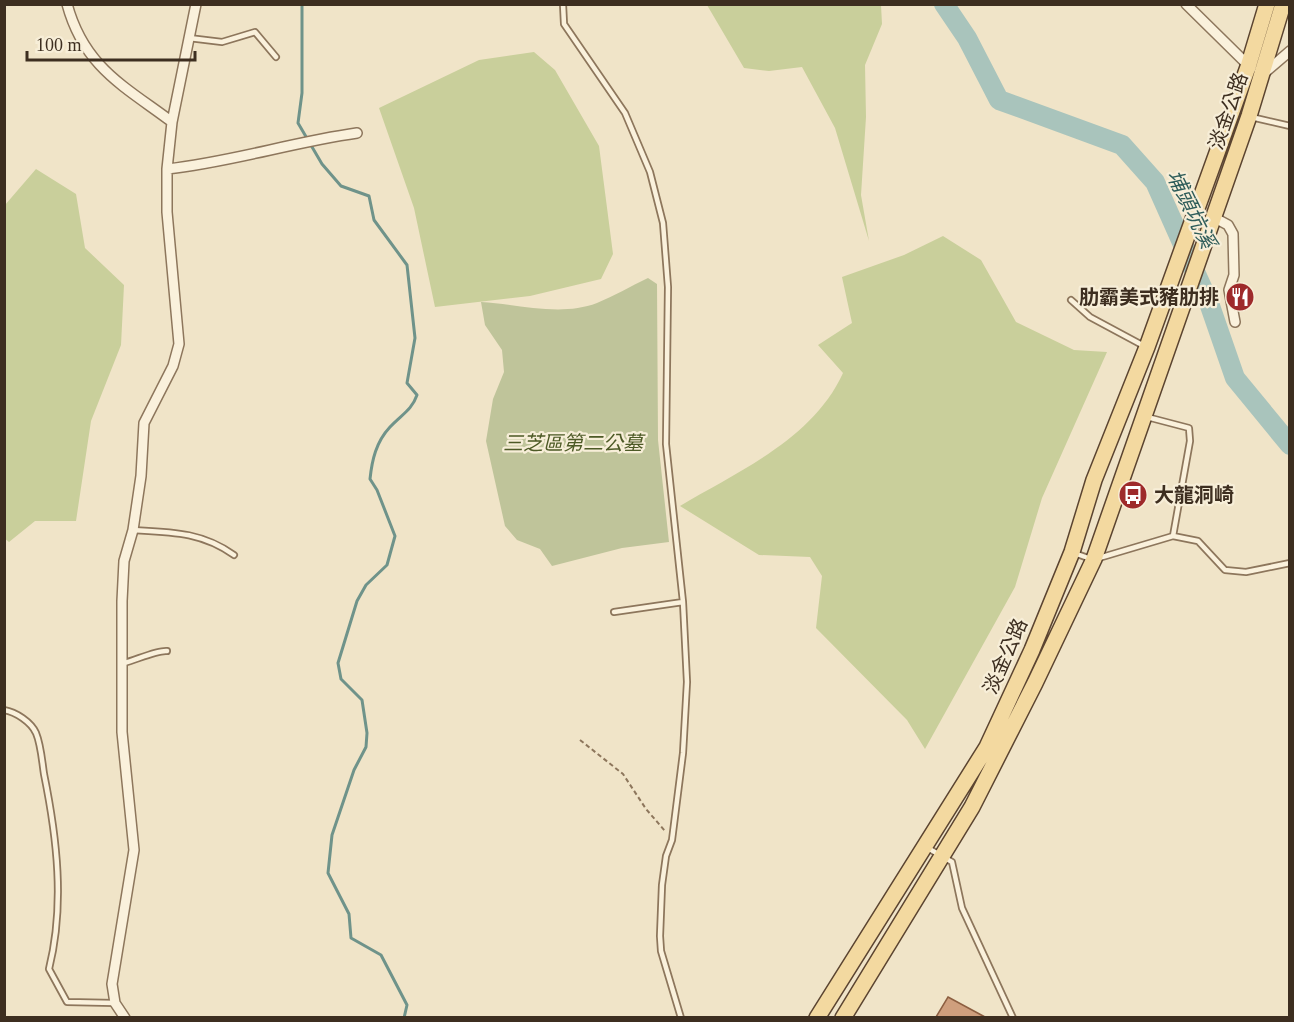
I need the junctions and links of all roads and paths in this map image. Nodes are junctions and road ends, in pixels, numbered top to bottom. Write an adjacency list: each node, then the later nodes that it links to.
1 (67, 4): 13 (street)
2 (196, 4): 7 (street)
3 (563, 4): 28 (lane)
4 (1186, 4): 10 (street)
5 (1267, 4): 10 (main road, 淡金公路)
6 (1283, 4): 11 (main road, 淡金公路)
7 (189, 38): 9 (lane); 13 (street)
8 (1290, 51): 11 (street)
9 (276, 57)
10 (1248, 67): 11 (street); 20 (main road, 淡金公路)
11 (1263, 74): 12 (main road, 淡金公路)
12 (1249, 117): 14 (lane); 17 (main road, 淡金公路)
13 (172, 122): 16 (street)
14 (1290, 126)
15 (357, 132): 16 (street)
16 (167, 169): 22 (street)
17 (1210, 223): 19 (street); 21 (main road, 淡金公路)
18 (1071, 300): 20 (lane)
19 (1234, 322)
20 (1147, 347): 24 (main road, 淡金公路)
21 (1143, 416): 23 (lane); 26 (main road, 淡金公路)
22 (133, 530): 25 (lane); 31 (street)
23 (1173, 536): 26 (lane); 27 (lane)
24 (1072, 552): 26 (lane); 35 (main road, 淡金公路)
25 (234, 555)
26 (1094, 560): 36 (main road, 淡金公路)
27 (1290, 563)
28 (683, 602): 29 (lane); 34 (lane)
29 (614, 612)
30 (167, 651): 31 (lane)
31 (124, 663): 37 (street)
32 (4, 710): 37 (lane)
33 (580, 740): 34 (path)
34 (672, 840): 39 (lane)
35 (926, 847): 36 (lane); 40 (main road, 淡金公路)
36 (942, 854): 41 (main road, 淡金公路); 42 (lane)
37 (115, 1003): 38 (street)
38 (125, 1017)
39 (681, 1017)
40 (817, 1017)
41 (843, 1017)
42 (1013, 1017)

